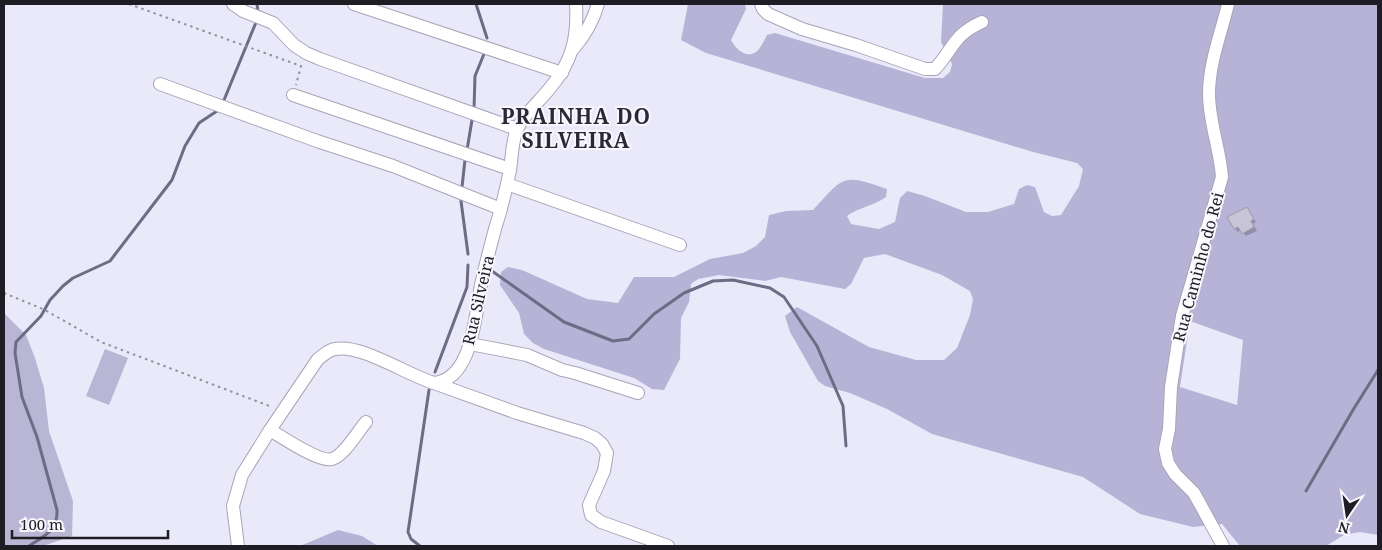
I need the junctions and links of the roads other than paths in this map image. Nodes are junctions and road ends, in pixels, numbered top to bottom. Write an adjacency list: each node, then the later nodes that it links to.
1 (233, 4): 12 (street)
2 (354, 4): 9 (street)
3 (576, 4): 8 (street, Rua Silveira)
4 (598, 4): 8 (street)
5 (761, 4): 7 (street)
6 (1228, 4): 24 (street, Rua Caminho do Rei)
7 (982, 22)
8 (574, 48): 9 (street, Rua Silveira)
9 (562, 74): 12 (street, Rua Silveira)
10 (160, 84): 15 (street)
11 (293, 95): 13 (street)
12 (517, 129): 13 (street, Rua Silveira)
13 (510, 169): 14 (street, Rua Silveira)
14 (507, 184): 15 (street, Rua Silveira); 16 (street)
15 (501, 209): 17 (street, Rua Silveira)
16 (680, 244)
17 (470, 344): 18 (street, Rua Silveira); 19 (street)
18 (434, 384): 21 (street); 23 (street)
19 (638, 393)
20 (366, 422): 21 (street)
21 (270, 430): 22 (street)
22 (238, 546)
23 (668, 546)
24 (1222, 546)

